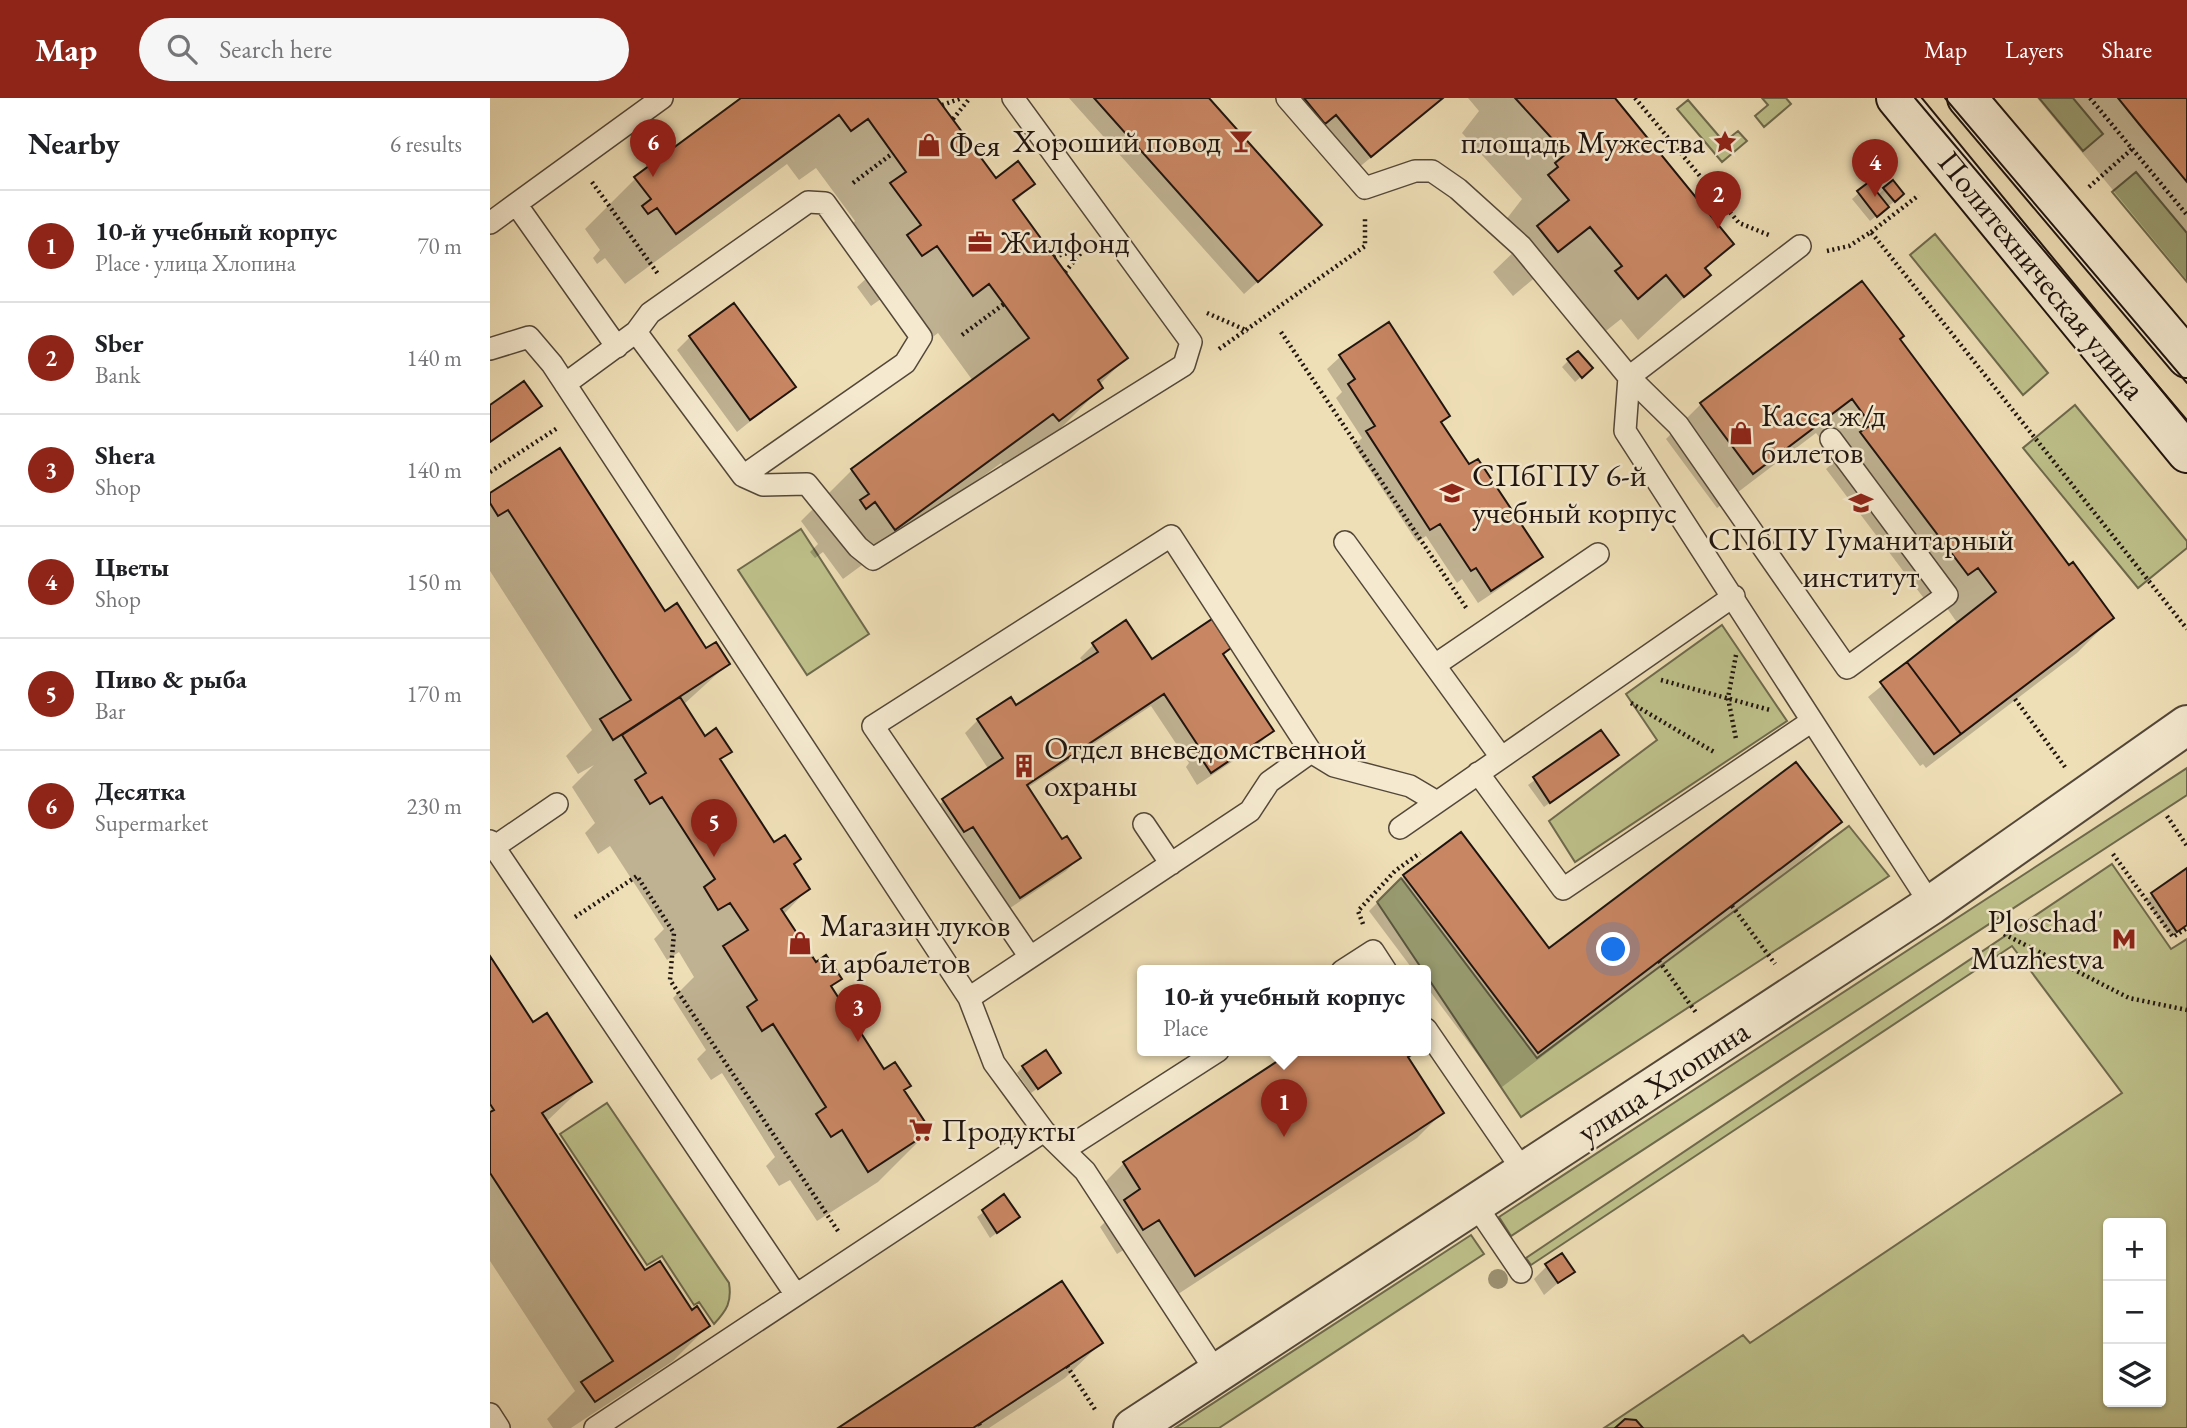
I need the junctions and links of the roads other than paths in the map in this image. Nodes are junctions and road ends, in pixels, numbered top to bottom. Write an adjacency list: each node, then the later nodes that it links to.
1 (662, 98): 6 (lane)
2 (1013, 98): 17 (lane)
3 (1287, 98): 13 (lane)
4 (1896, 98): 16 (street, Политехническая улица)
5 (1967, 98): 12 (street, Политехническая улица)
6 (516, 204): 7 (lane); 10 (lane)
7 (490, 223)
8 (1800, 246): 13 (lane)
9 (636, 332): 10 (lane); 17 (lane); 17 (lane)
10 (617, 348): 14 (lane)
11 (490, 349): 14 (lane)
12 (2187, 358)
13 (1629, 377): 15 (lane); 20 (lane)
14 (565, 384): 37 (lane)
15 (1831, 439)
16 (2187, 453)
17 (743, 476)
18 (1345, 542): 21 (lane)
19 (1598, 554): 21 (lane)
20 (1739, 604): 22 (lane); 25 (lane)
21 (1435, 665): 25 (lane)
22 (1812, 721): 26 (lane); 33 (lane)
23 (2187, 725): 33 (street, улица Хлопина)
24 (1311, 752): 27 (lane); 32 (lane); 34 (lane)
25 (1501, 757): 26 (lane)
26 (1478, 773): 27 (lane)
27 (1437, 802): 30 (lane)
28 (557, 804): 31 (lane)
29 (1144, 824): 32 (lane)
30 (1400, 828)
31 (492, 844): 45 (lane)
32 (1171, 864): 34 (lane)
33 (1931, 905): 42 (street, улица Хлопина)
34 (1030, 957): 37 (lane)
35 (1351, 965): 36 (lane)
36 (1382, 965)
37 (969, 998): 40 (lane)
38 (1431, 1036): 42 (lane)
39 (1210, 1056): 41 (lane)
40 (1044, 1131): 41 (lane); 45 (lane)
41 (1064, 1150): 46 (lane)
42 (1524, 1172): 43 (street, улица Хлопина)
43 (1475, 1204): 44 (lane); 46 (street, улица Хлопина)
44 (1521, 1272)
45 (796, 1295): 49 (lane)
46 (1217, 1373): 50 (street, улица Хлопина)
47 (490, 1414): 48 (lane)
48 (499, 1428)
49 (595, 1428)
50 (1133, 1428)

